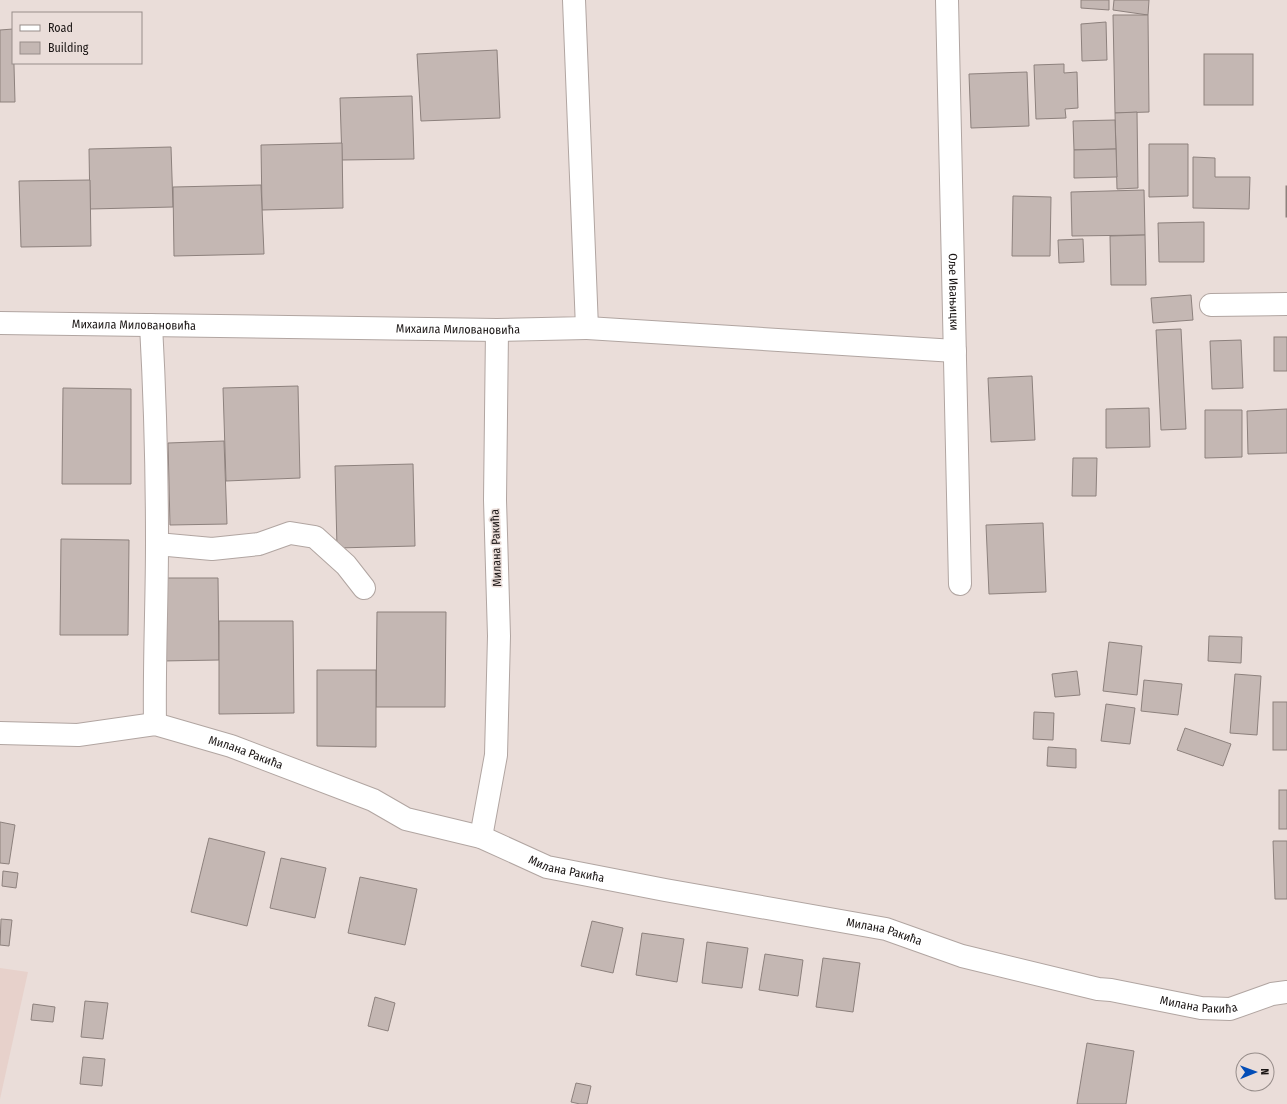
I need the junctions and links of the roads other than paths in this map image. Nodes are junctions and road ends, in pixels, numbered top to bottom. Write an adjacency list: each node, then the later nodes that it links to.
1 (574, 0): 7 (street)
2 (947, 0): 9 (street, Оље Ивањицки)
3 (1287, 304): 4 (street)
4 (1211, 305)
5 (0, 323): 6 (street, Михаила Миловановића)
6 (151, 325): 8 (street, Михаила Миловановића); 10 (street)
7 (587, 328): 8 (street, Михаила Миловановића); 9 (street, Михаила Миловановића)
8 (497, 330): 15 (street, Милана Ракића)
9 (955, 351): 11 (street, Оље Ивањицки)
10 (157, 544): 12 (street); 13 (street)
11 (960, 584)
12 (364, 588)
13 (155, 724): 14 (street, Милана Ракића); 15 (street, Милана Ракића)
14 (0, 733)
15 (481, 837): 16 (street, Милана Ракића)
16 (1287, 992)

